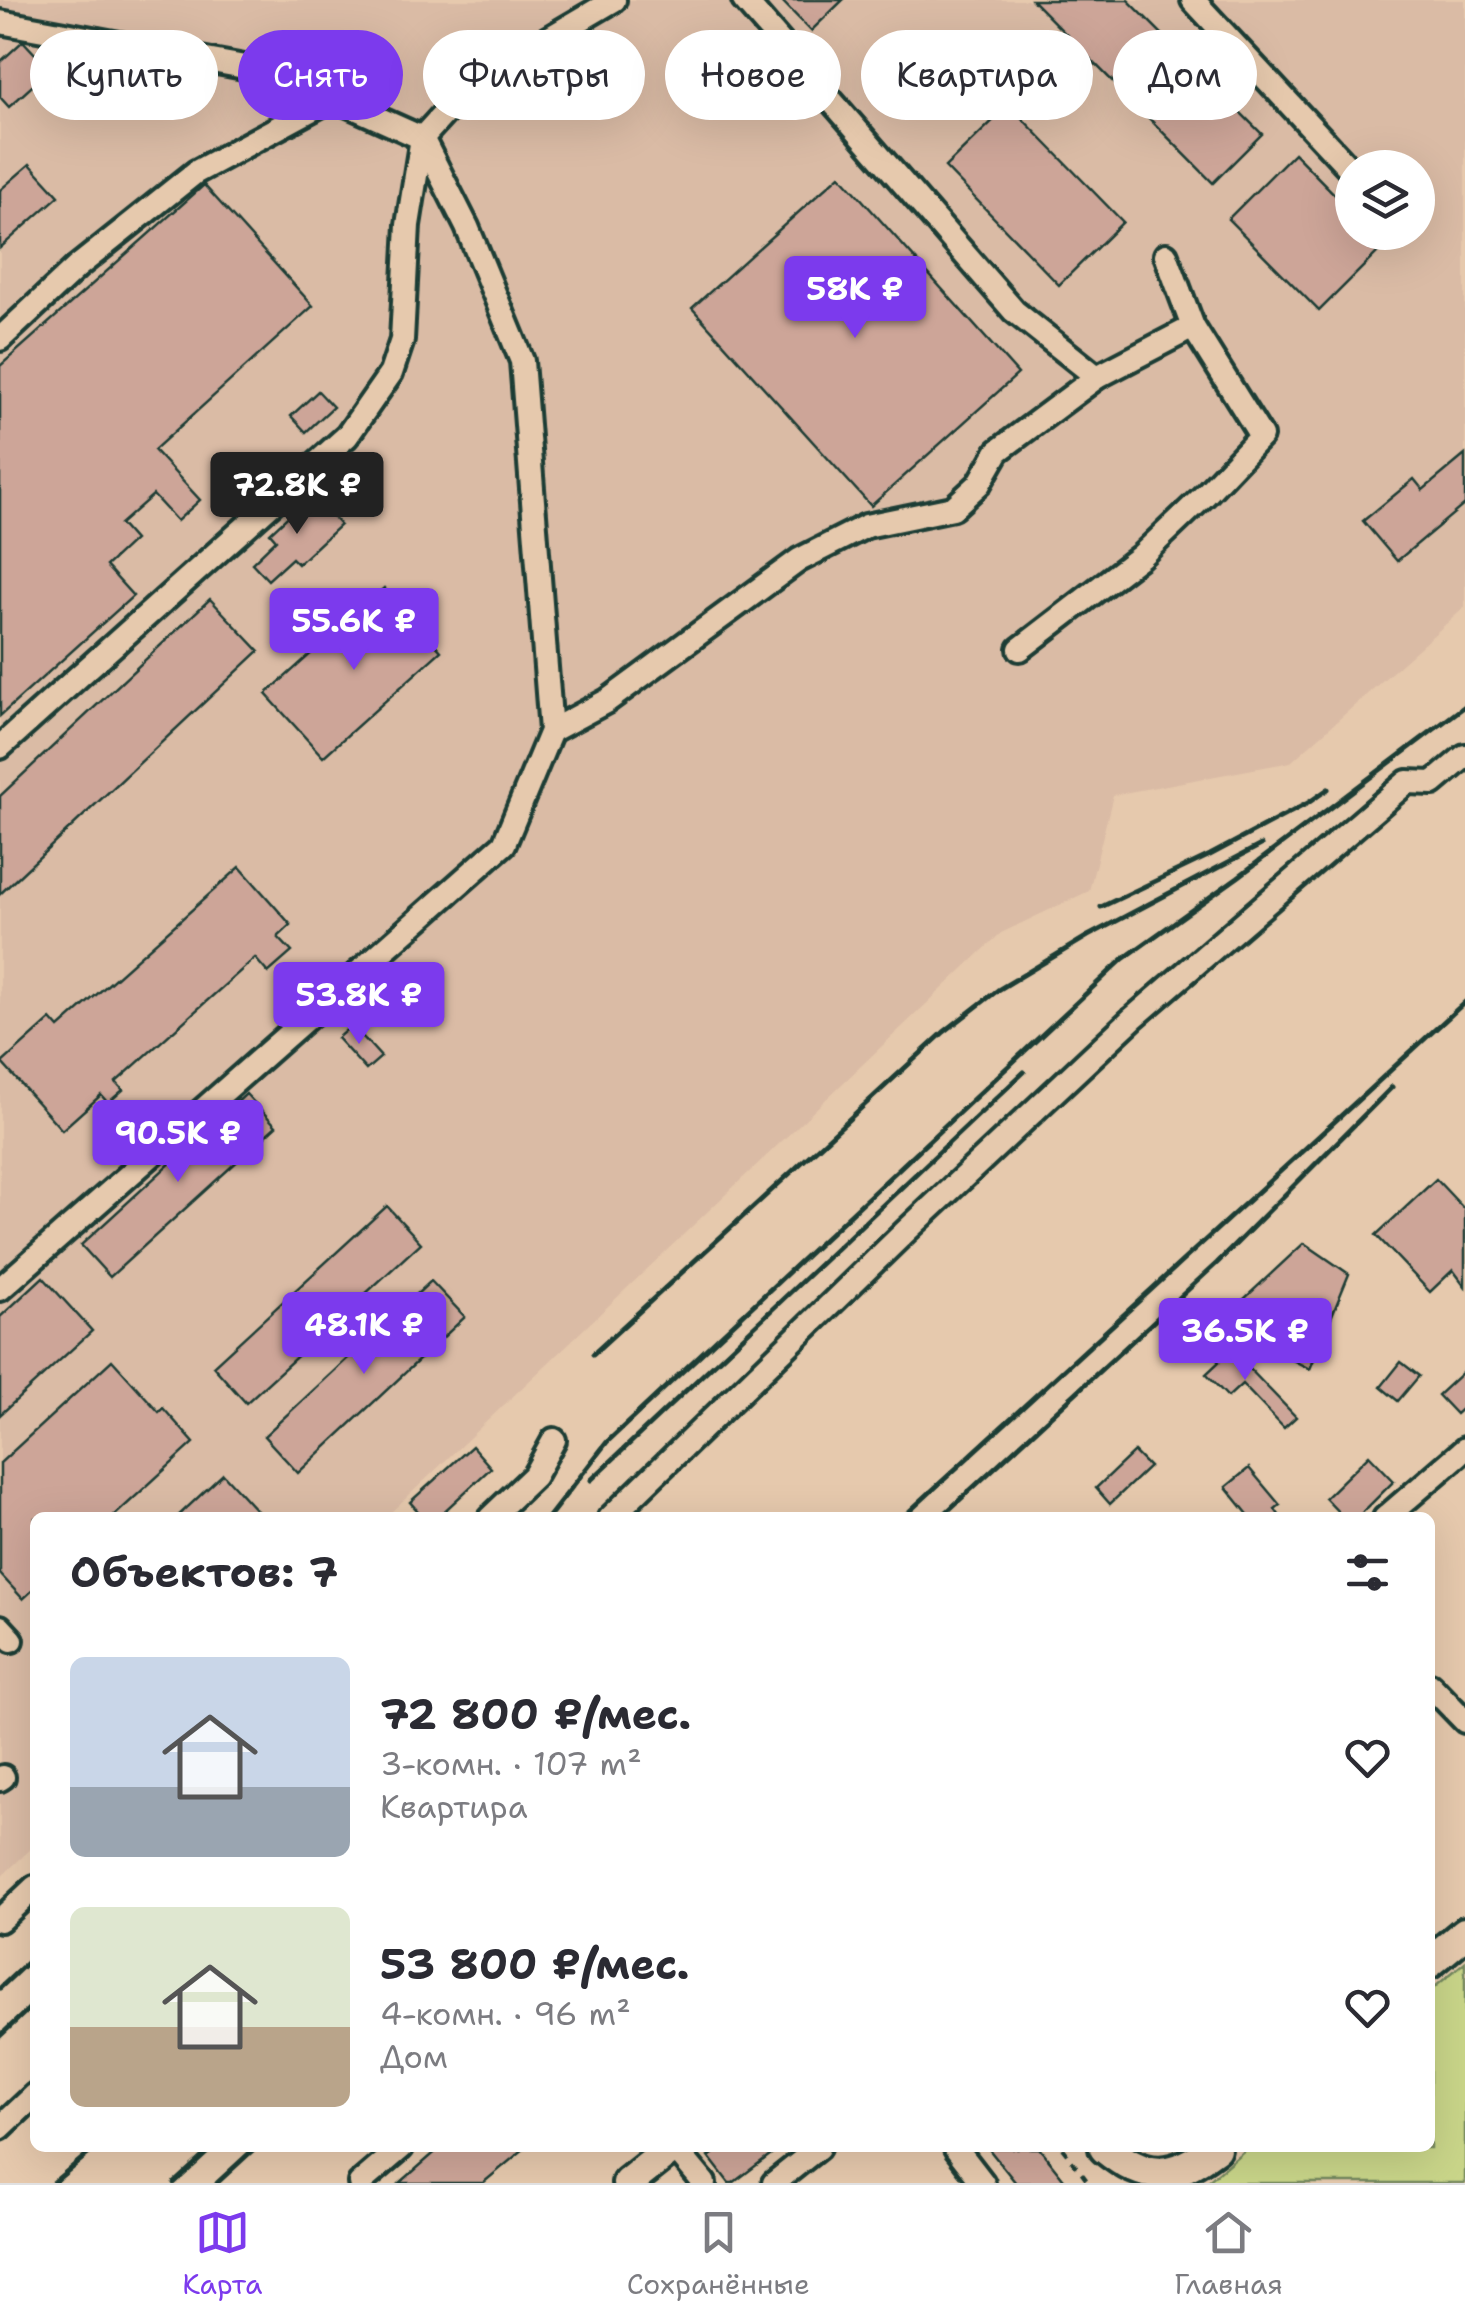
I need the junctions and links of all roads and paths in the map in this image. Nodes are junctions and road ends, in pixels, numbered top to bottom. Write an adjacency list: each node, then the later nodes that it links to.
1 (1, 0): 5 (street)
2 (614, 0): 9 (street)
3 (744, 0): 14 (street)
4 (1193, 0): 10 (street)
5 (0, 19): 6 (street)
6 (238, 65)
7 (292, 120): 13 (street)
8 (382, 120): 9 (street)
9 (422, 138): 16 (street); 17 (street)
10 (1335, 153)
11 (1166, 256): 12 (street)
12 (1192, 327): 14 (street); 15 (street)
13 (0, 338)
14 (1097, 377): 16 (street)
15 (1020, 649)
16 (551, 731): 19 (street)
17 (0, 747)
18 (1465, 756): 23 (street)
19 (0, 1289)
20 (554, 1440): 22 (street)
21 (1465, 1449): 24 (street)
22 (496, 1512)
23 (616, 1512)
24 (1392, 1512)
25 (1435, 1690): 26 (street)
26 (1465, 1721)
27 (30, 1892): 28 (street)
28 (0, 1920)
29 (1465, 1932): 30 (main road)
30 (1435, 1958)
31 (30, 2100): 32 (street)
32 (0, 2128)
33 (396, 2152): 42 (street)
34 (669, 2152): 43 (main road)
35 (677, 2152): 44 (street)
36 (813, 2152): 45 (street)
37 (959, 2152): 46 (street)
38 (1065, 2152): 47 (path)
39 (1111, 2152): 41 (main road)
40 (1208, 2152): 41 (main road)
41 (1150, 2179)
42 (360, 2183)
43 (628, 2183)
44 (704, 2183)
45 (774, 2183)
46 (984, 2183)
47 (1089, 2183)

